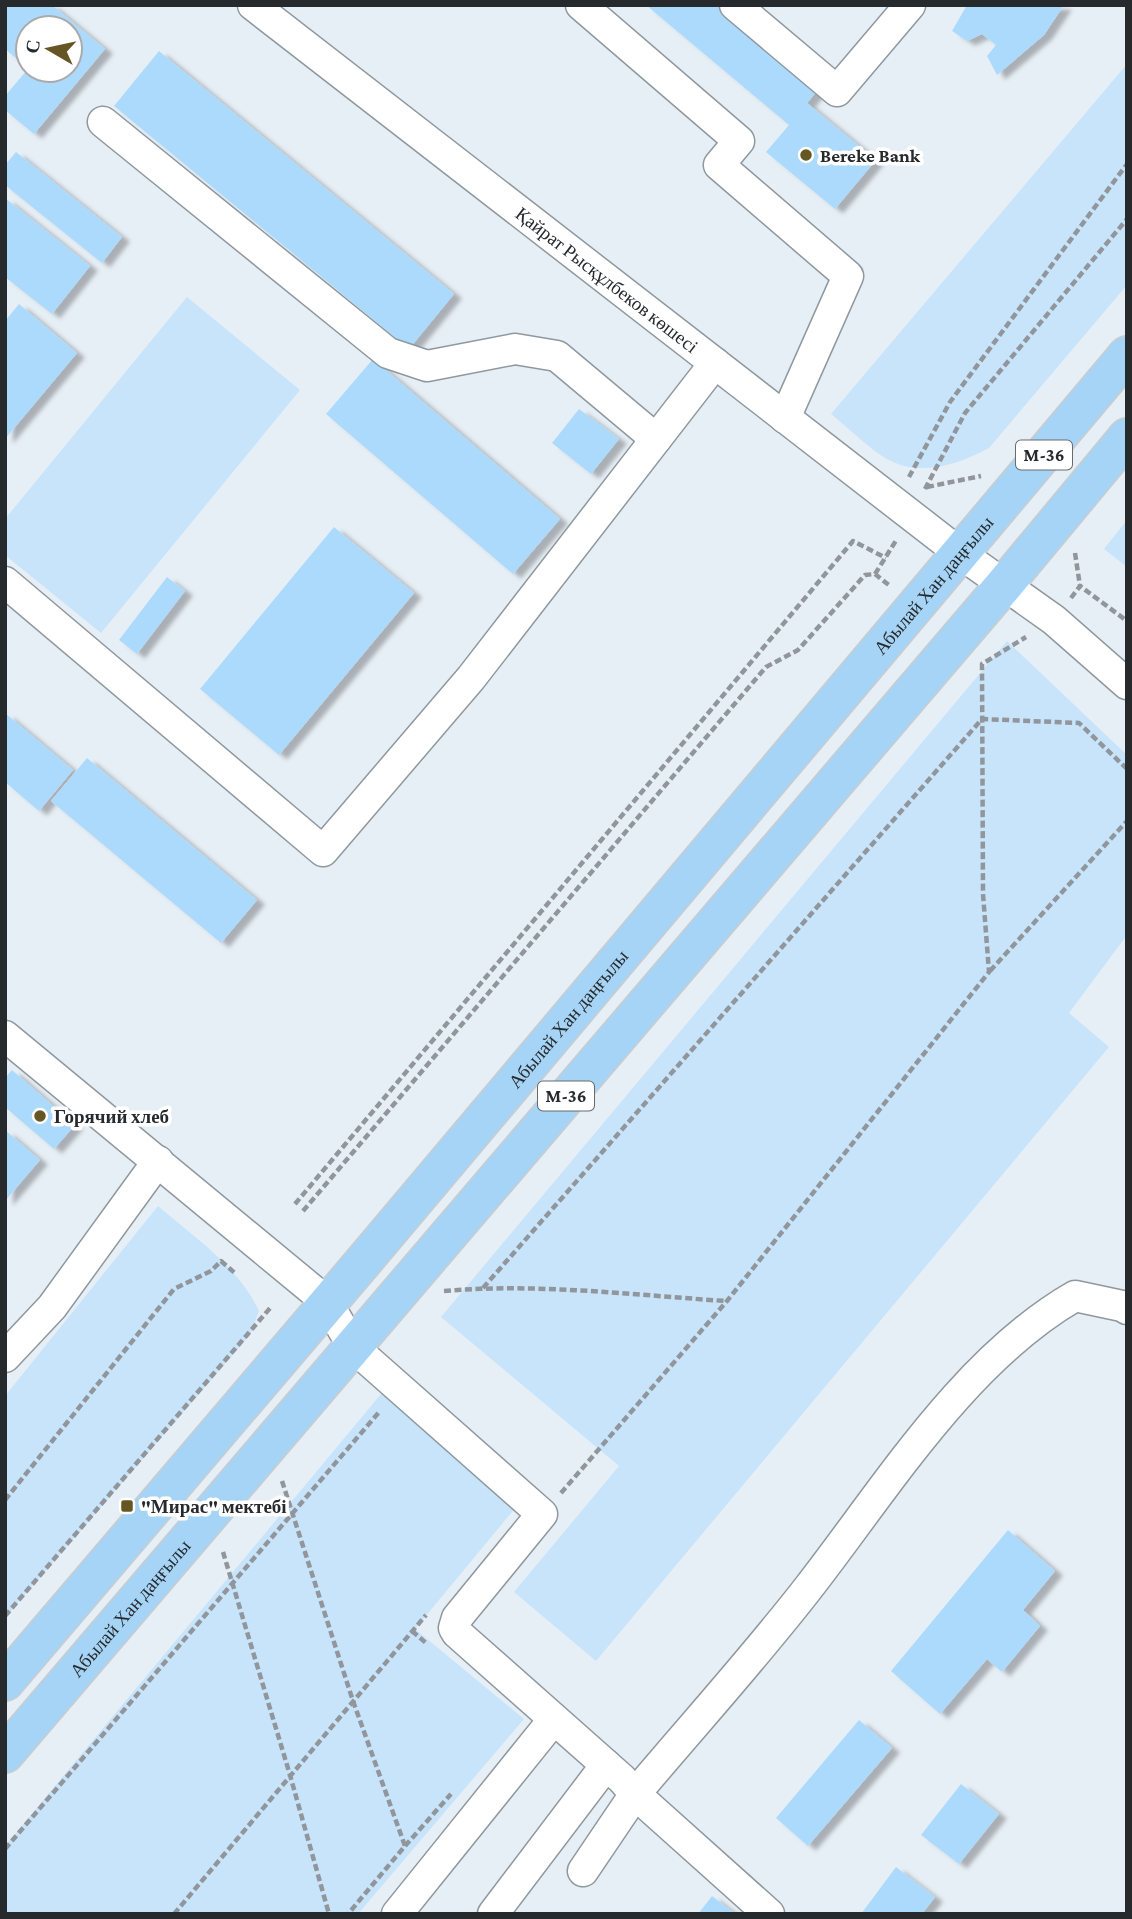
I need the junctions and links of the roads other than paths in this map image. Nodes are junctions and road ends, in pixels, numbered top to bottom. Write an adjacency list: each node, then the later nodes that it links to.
1 (253, 5): 5 (street, Қайрат Рысқұлбеков көшесі)
2 (581, 5): 9 (street)
3 (735, 5): 4 (street)
4 (911, 5)
5 (290, 16): 8 (street, Қайрат Рысқұлбеков көшесі)
6 (103, 122): 11 (street)
7 (1127, 355): 12 (main road, Абылай Хан даңғылы / M-36)
8 (715, 363): 9 (street, Қайрат Рысқұлбеков көшесі); 11 (street)
9 (785, 418): 12 (street, Қайрат Рысқұлбеков көшесі)
10 (1127, 437): 14 (main road, Абылай Хан даңғылы / M-36)
11 (656, 439): 13 (street)
12 (961, 554): 14 (street, Қайрат Рысқұлбеков көшесі); 18 (main road, Абылай Хан даңғылы / M-36)
13 (5, 582)
14 (1004, 585): 15 (street, Қайрат Рысқұлбеков көшесі); 20 (main road, Абылай Хан даңғылы / M-36)
15 (1127, 684)
16 (7, 1040): 17 (street)
17 (158, 1161): 18 (street); 21 (street)
18 (327, 1302): 20 (street); 22 (main road, Абылай Хан даңғылы / M-36)
19 (1127, 1309): 26 (street)
20 (353, 1347): 23 (street); 24 (main road, Абылай Хан даңғылы / M-36)
21 (5, 1357)
22 (5, 1682)
23 (554, 1719): 25 (street); 28 (street)
24 (5, 1754)
25 (606, 1765): 26 (street); 29 (street)
26 (635, 1794): 27 (street); 30 (street)
27 (583, 1871)
28 (397, 1914)
29 (493, 1914)
30 (769, 1914)

